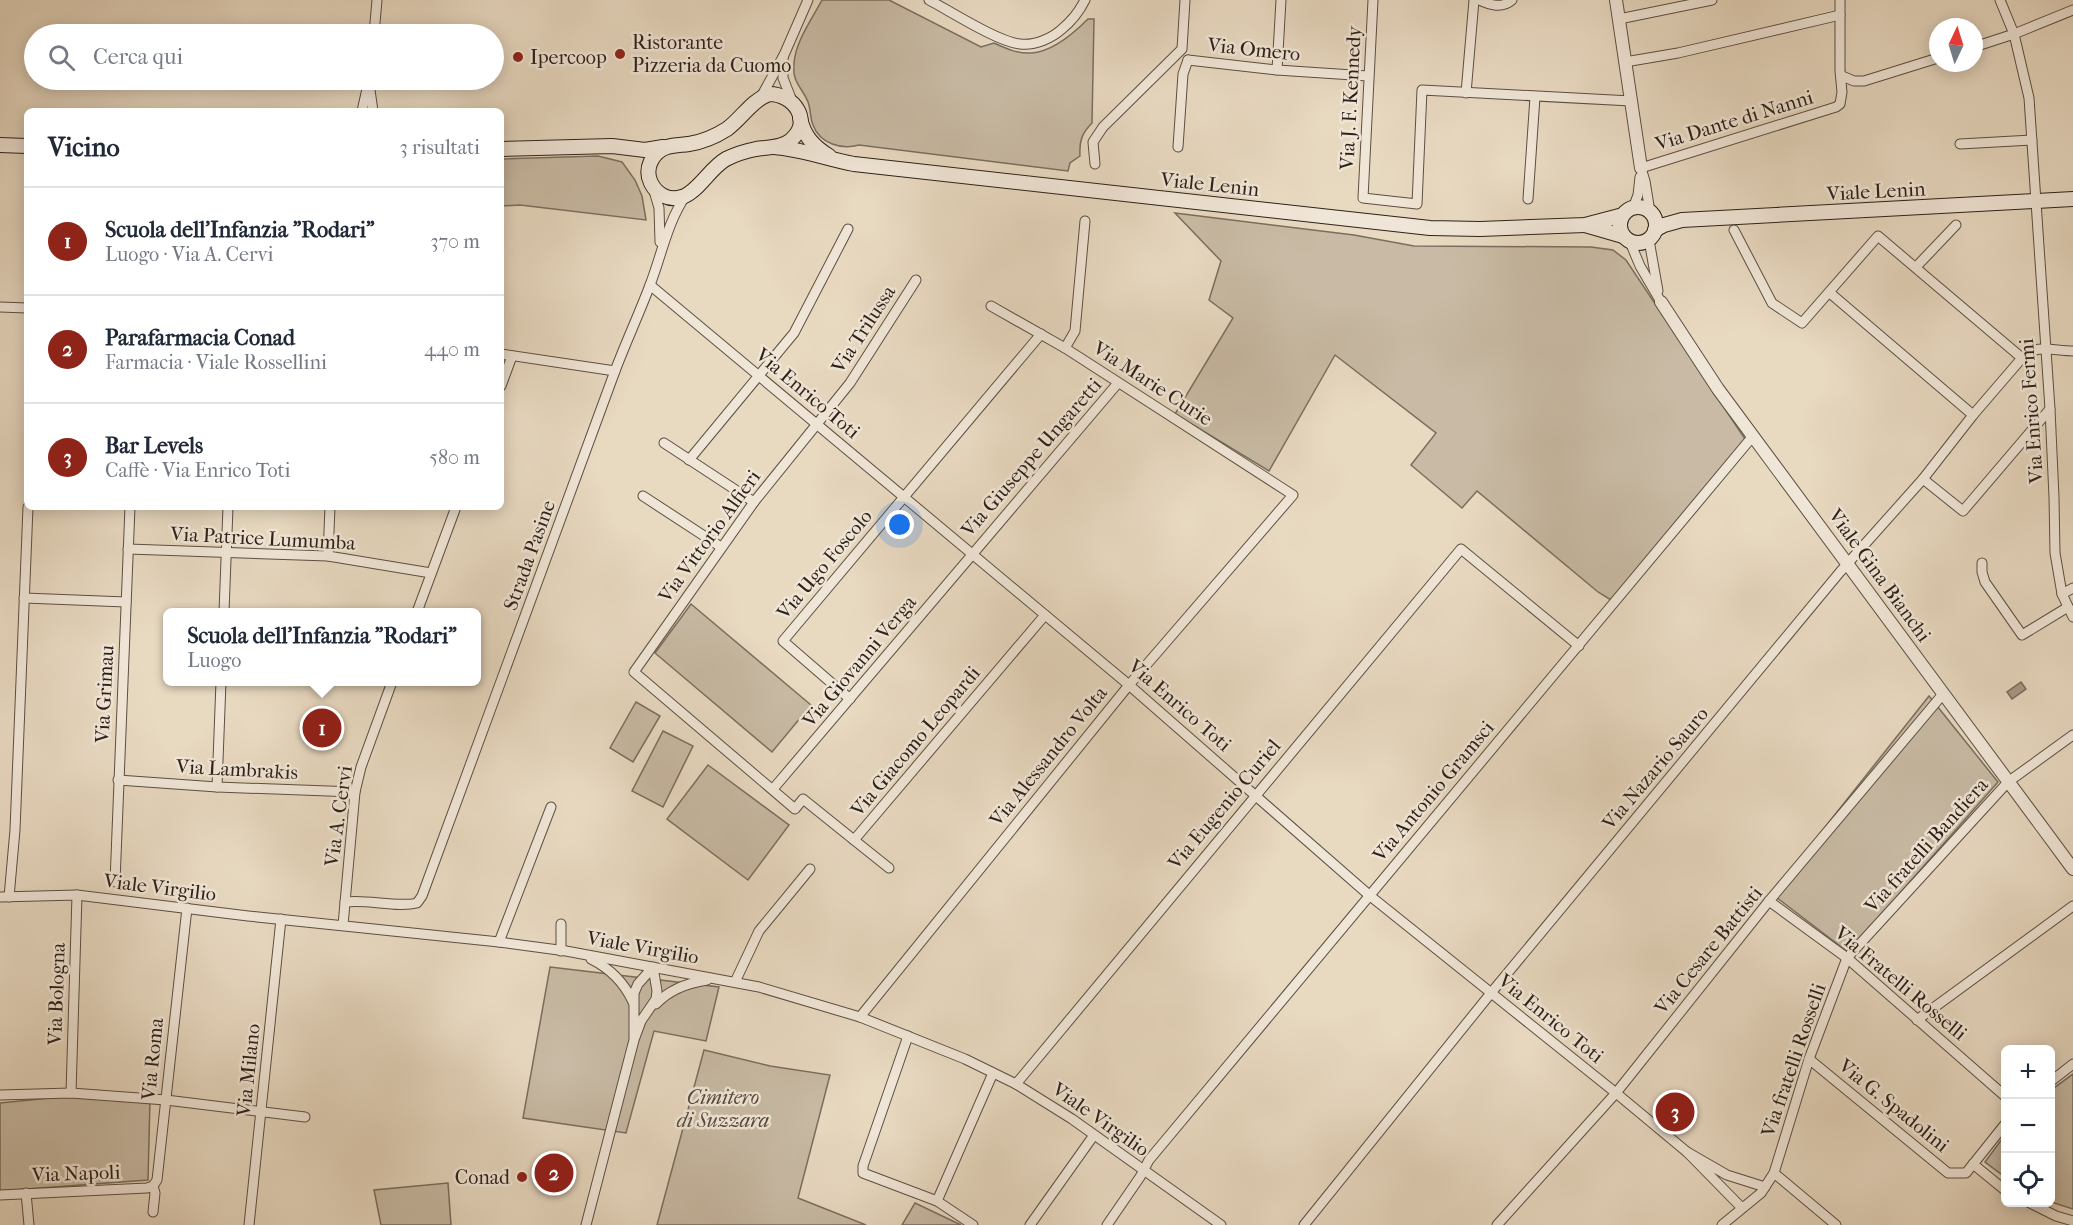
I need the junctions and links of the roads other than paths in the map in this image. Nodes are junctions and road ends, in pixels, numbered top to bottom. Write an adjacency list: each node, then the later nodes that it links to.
1 (377, 0): 18 (street)
2 (808, 0): 22 (street)
3 (929, 0): 4 (street)
4 (1084, 0)
5 (1185, 0): 21 (street)
6 (1281, 0): 26 (street)
7 (1373, 0): 27 (street, Via J. F. Kennedy)
8 (1474, 0): 32 (street)
9 (1479, 0): 10 (street)
10 (1512, 0)
11 (1616, 0): 17 (street)
12 (1712, 0): 17 (street)
13 (1840, 0): 16 (street, Via Dante di Nanni)
14 (2000, 0): 19 (street, Via Enrico Fermi)
15 (2073, 10): 19 (street)
16 (1840, 15): 25 (street); 28 (street, Via Dante di Nanni)
17 (1619, 20): 25 (street)
18 (375, 24)
19 (2014, 34): 20 (street); 41 (street, Via Enrico Fermi)
20 (1983, 44)
21 (1182, 49): 23 (street); 51 (street)
22 (784, 55): 33 (street); 37 (street)
23 (1188, 60): 26 (street, Via Omero); 47 (street, Via Omero)
24 (1929, 61): 29 (street)
25 (1625, 62): 36 (street)
26 (1277, 70): 27 (street, Via Omero)
27 (1368, 76): 32 (street, Via J. F. Kennedy)
28 (1842, 76): 29 (street); 35 (street, Via Dante di Nanni)
29 (1862, 82): 35 (street)
30 (367, 90): 38 (street)
31 (370, 90): 39 (street)
32 (1467, 93): 34 (street)
33 (760, 97): 37 (main road); 45 (main road)
34 (1535, 97): 36 (street); 55 (street)
35 (1842, 100): 52 (street, Via Dante di Nanni)
36 (1631, 101): 52 (street)
37 (793, 102): 40 (main road)
38 (363, 108)
39 (373, 108)
40 (800, 117): 46 (main road); 50 (main road)
41 (2032, 140): 42 (street); 57 (street, Via Enrico Fermi)
42 (1960, 144)
43 (0, 146): 44 (main road)
44 (24, 146)
45 (670, 146): 48 (main road); 53 (main road)
46 (774, 147): 50 (main road, Viale Lenin); 54 (main road)
47 (1178, 147)
48 (579, 148): 49 (main road); 53 (main road)
49 (504, 149)
50 (833, 159): 61 (main road, Viale Lenin)
51 (1095, 164)
52 (1641, 168): 58 (street); 60 (street)
53 (651, 183): 54 (main road); 66 (street)
54 (686, 195): 66 (street)
55 (1528, 199)
56 (2073, 199): 57 (main road, Viale Lenin)
57 (2035, 201): 60 (main road, Viale Lenin); 77 (street, Via Enrico Fermi)
58 (1628, 212): 60 (main road, Viale Lenin); 61 (main road, Viale Lenin); 65 (main road)
59 (1085, 222): 76 (street)
60 (1652, 224): 65 (main road, Viale Lenin); 71 (street)
61 (1585, 225): 65 (main road, Viale Lenin)
62 (1956, 225): 67 (street)
63 (848, 229): 83 (street)
64 (1734, 230): 70 (street)
65 (1627, 239): 71 (street)
66 (660, 250): 69 (street, Strada Pasine)
67 (1916, 267): 70 (street); 81 (street)
68 (916, 280): 88 (street, Via Trilussa)
69 (650, 285): 82 (street, Strada Pasine); 83 (street, Via Enrico Toti)
70 (1830, 293): 87 (street)
71 (1661, 302): 89 (street, Viale Gina Bianchi)
72 (991, 306): 75 (street, Via Marie Curie)
73 (0, 307): 74 (street)
74 (24, 308)
75 (1041, 333): 76 (street, Via Marie Curie); 95 (street)
76 (1065, 348): 85 (street, Via Marie Curie)
77 (2045, 349): 78 (street); 81 (street, Via Nazario Sauro); 86 (street, Via Enrico Fermi)
78 (2073, 351)
79 (504, 355): 80 (street)
80 (512, 356): 82 (street); 84 (street)
81 (2022, 358): 87 (street, Via Nazario Sauro)
82 (615, 371): 141 (street, Strada Pasine)
83 (759, 375): 88 (street, Via Enrico Toti); 91 (street)
84 (504, 378)
85 (1118, 383): 93 (street, Via Marie Curie); 105 (street, Via Giuseppe Ungaretti)
86 (2050, 409): 92 (street); 111 (street, Via Enrico Fermi)
87 (1973, 416): 92 (street, Via Nazario Sauro)
88 (816, 424): 95 (street, Via Enrico Toti); 96 (street, Via Vittorio Alfieri)
89 (1753, 436): 107 (street, Viale Gina Bianchi); 119 (street, Via Antonio Gramsci)
90 (664, 443): 91 (street)
91 (689, 460): 96 (street)
92 (1923, 479): 107 (street, Via Nazario Sauro)
93 (1293, 495): 120 (street, Via Alessandro Volta)
94 (643, 496): 102 (street)
95 (904, 496): 105 (street, Via Enrico Toti); 124 (street, Via Ugo Foscolo)
96 (754, 502): 102 (street, Via Vittorio Alfieri)
97 (28, 510): 112 (street)
98 (130, 510): 103 (street, Via Grimau)
99 (228, 510): 104 (street)
100 (330, 510): 106 (street)
101 (455, 510): 109 (street)
102 (721, 547): 129 (street, Via Vittorio Alfieri)
103 (128, 549): 104 (street, Via Patrice Lumumba); 113 (street, Via Grimau)
104 (226, 552): 106 (street, Via Patrice Lumumba); 114 (street)
105 (971, 555): 117 (street, Via Enrico Toti); 124 (street, Via Giovanni Verga)
106 (328, 556): 109 (street, Via Patrice Lumumba)
107 (1848, 563): 123 (street, Viale Gina Bianchi); 155 (street, Via Nazario Sauro)
108 (1982, 563): 116 (street)
109 (431, 573): 115 (street)
110 (2073, 588): 111 (street)
111 (2062, 594): 116 (street, Via Enrico Fermi)
112 (24, 598): 113 (street); 140 (street)
113 (126, 602): 126 (street, Via Grimau)
114 (224, 608)
115 (418, 608)
116 (2068, 608): 118 (street, Via Enrico Fermi)
117 (1045, 615): 120 (street, Via Enrico Toti); 133 (street, Via Giacomo Leopardi)
118 (2073, 617)
119 (1579, 646): 131 (street, Via Eugenio Curiel); 139 (street, Via Antonio Gramsci)
120 (1129, 685): 131 (street, Via Enrico Toti); 158 (street, Via Alessandro Volta)
121 (221, 686): 128 (street)
122 (390, 686): 130 (street, Via A. Cervi)
123 (1943, 694): 127 (street, Viale Gina Bianchi); 142 (street, Via Cesare Battisti)
124 (850, 699): 129 (street, Via Giovanni Verga)
125 (2073, 735): 127 (street, Via fratelli Bandiera)
126 (118, 780): 128 (street, Via Lambrakis); 137 (street, Via Grimau)
127 (2008, 782): 135 (street, Viale Gina Bianchi); 151 (street, Via fratelli Bandiera)
128 (217, 787): 130 (street, Via Lambrakis)
129 (773, 789): 133 (street, Via Giacomo Leopardi)
130 (355, 792): 141 (street, Via A. Cervi)
131 (1255, 794): 139 (street, Via Enrico Toti); 166 (street, Via Eugenio Curiel)
132 (551, 807): 148 (street)
133 (854, 840): 134 (street)
134 (889, 868)
135 (2073, 869)
136 (810, 870): 154 (street)
137 (115, 882)
138 (77, 895): 140 (street, Viale Virgilio); 144 (street, Viale Virgilio); 167 (street, Via Bologna)
139 (1369, 895): 155 (street, Via Enrico Toti); 178 (street, Via Antonio Gramsci)
140 (4, 897)
141 (345, 902): 147 (street, Via A. Cervi)
142 (1769, 902): 151 (street, Via Fratelli Rosselli); 168 (street, Via Cesare Battisti)
143 (2073, 906): 159 (street)
144 (187, 908): 145 (street, Viale Virgilio); 171 (street, Via Roma)
145 (281, 919): 147 (street, Viale Virgilio); 172 (street, Via Milano)
146 (561, 924): 149 (street)
147 (343, 925): 148 (street, Viale Virgilio)
148 (499, 942): 149 (street, Viale Virgilio)
149 (561, 951): 150 (street, Viale Virgilio)
150 (581, 954): 152 (street, Viale Virgilio); 156 (street)
151 (1847, 958): 159 (street, Via Fratelli Rosselli); 162 (street, Via fratelli Rosselli)
152 (653, 967): 153 (street, Viale Virgilio); 156 (street); 157 (street)
153 (714, 978): 154 (street, Viale Virgilio); 157 (street)
154 (735, 982): 158 (street, Viale Virgilio)
155 (1491, 993): 168 (street, Via Enrico Toti); 198 (street, Via Nazario Sauro)
156 (634, 1003): 161 (street)
157 (650, 1010): 161 (street)
158 (860, 1017): 160 (street, Viale Virgilio)
159 (1917, 1020): 169 (street, Via Fratelli Rosselli)
160 (908, 1036): 164 (street, Viale Virgilio); 185 (street)
161 (634, 1040): 193 (street)
162 (1809, 1059): 177 (street, Via G. Spadolini); 179 (street, Via fratelli Rosselli)
163 (2073, 1064): 165 (street)
164 (993, 1072): 166 (street, Viale Virgilio); 185 (street)
165 (2055, 1078)
166 (1016, 1084): 175 (street, Viale Virgilio)
167 (71, 1093): 170 (street); 171 (street)
168 (1616, 1093): 176 (street, Via Enrico Toti); 199 (street, Via Cesare Battisti)
169 (2001, 1093)
170 (0, 1095)
171 (166, 1100): 172 (street); 180 (street, Via Roma)
172 (262, 1110): 173 (street); 192 (street, Via Milano)
173 (305, 1117)
174 (2001, 1129): 177 (street)
175 (1094, 1135): 178 (street, Viale Virgilio); 195 (street)
176 (1687, 1152): 181 (street, Via Enrico Toti); 187 (street, Via Enrico Toti)
177 (1973, 1164): 182 (street)
178 (1144, 1171): 196 (street, Via Antonio Gramsci); 197 (street, Viale Virgilio)
179 (1774, 1173): 181 (street, Via fratelli Rosselli); 190 (street)
180 (153, 1186): 183 (street, Via Napoli); 188 (street, Via Roma)
181 (1765, 1187): 187 (street, Via fratelli Rosselli)
182 (2001, 1187)
183 (26, 1193): 184 (street, Via Napoli); 191 (street)
184 (0, 1195)
185 (938, 1201): 194 (street)
186 (2037, 1207): 189 (street)
187 (1742, 1208): 200 (street, Via fratelli Rosselli)
188 (153, 1212)
189 (2073, 1221)
190 (1833, 1224)
191 (28, 1225)
192 (249, 1225)
193 (586, 1225)
194 (973, 1225)
195 (1030, 1225)
196 (1107, 1225)
197 (1221, 1225)
198 (1304, 1225)
199 (1497, 1225)
200 (1722, 1225)

